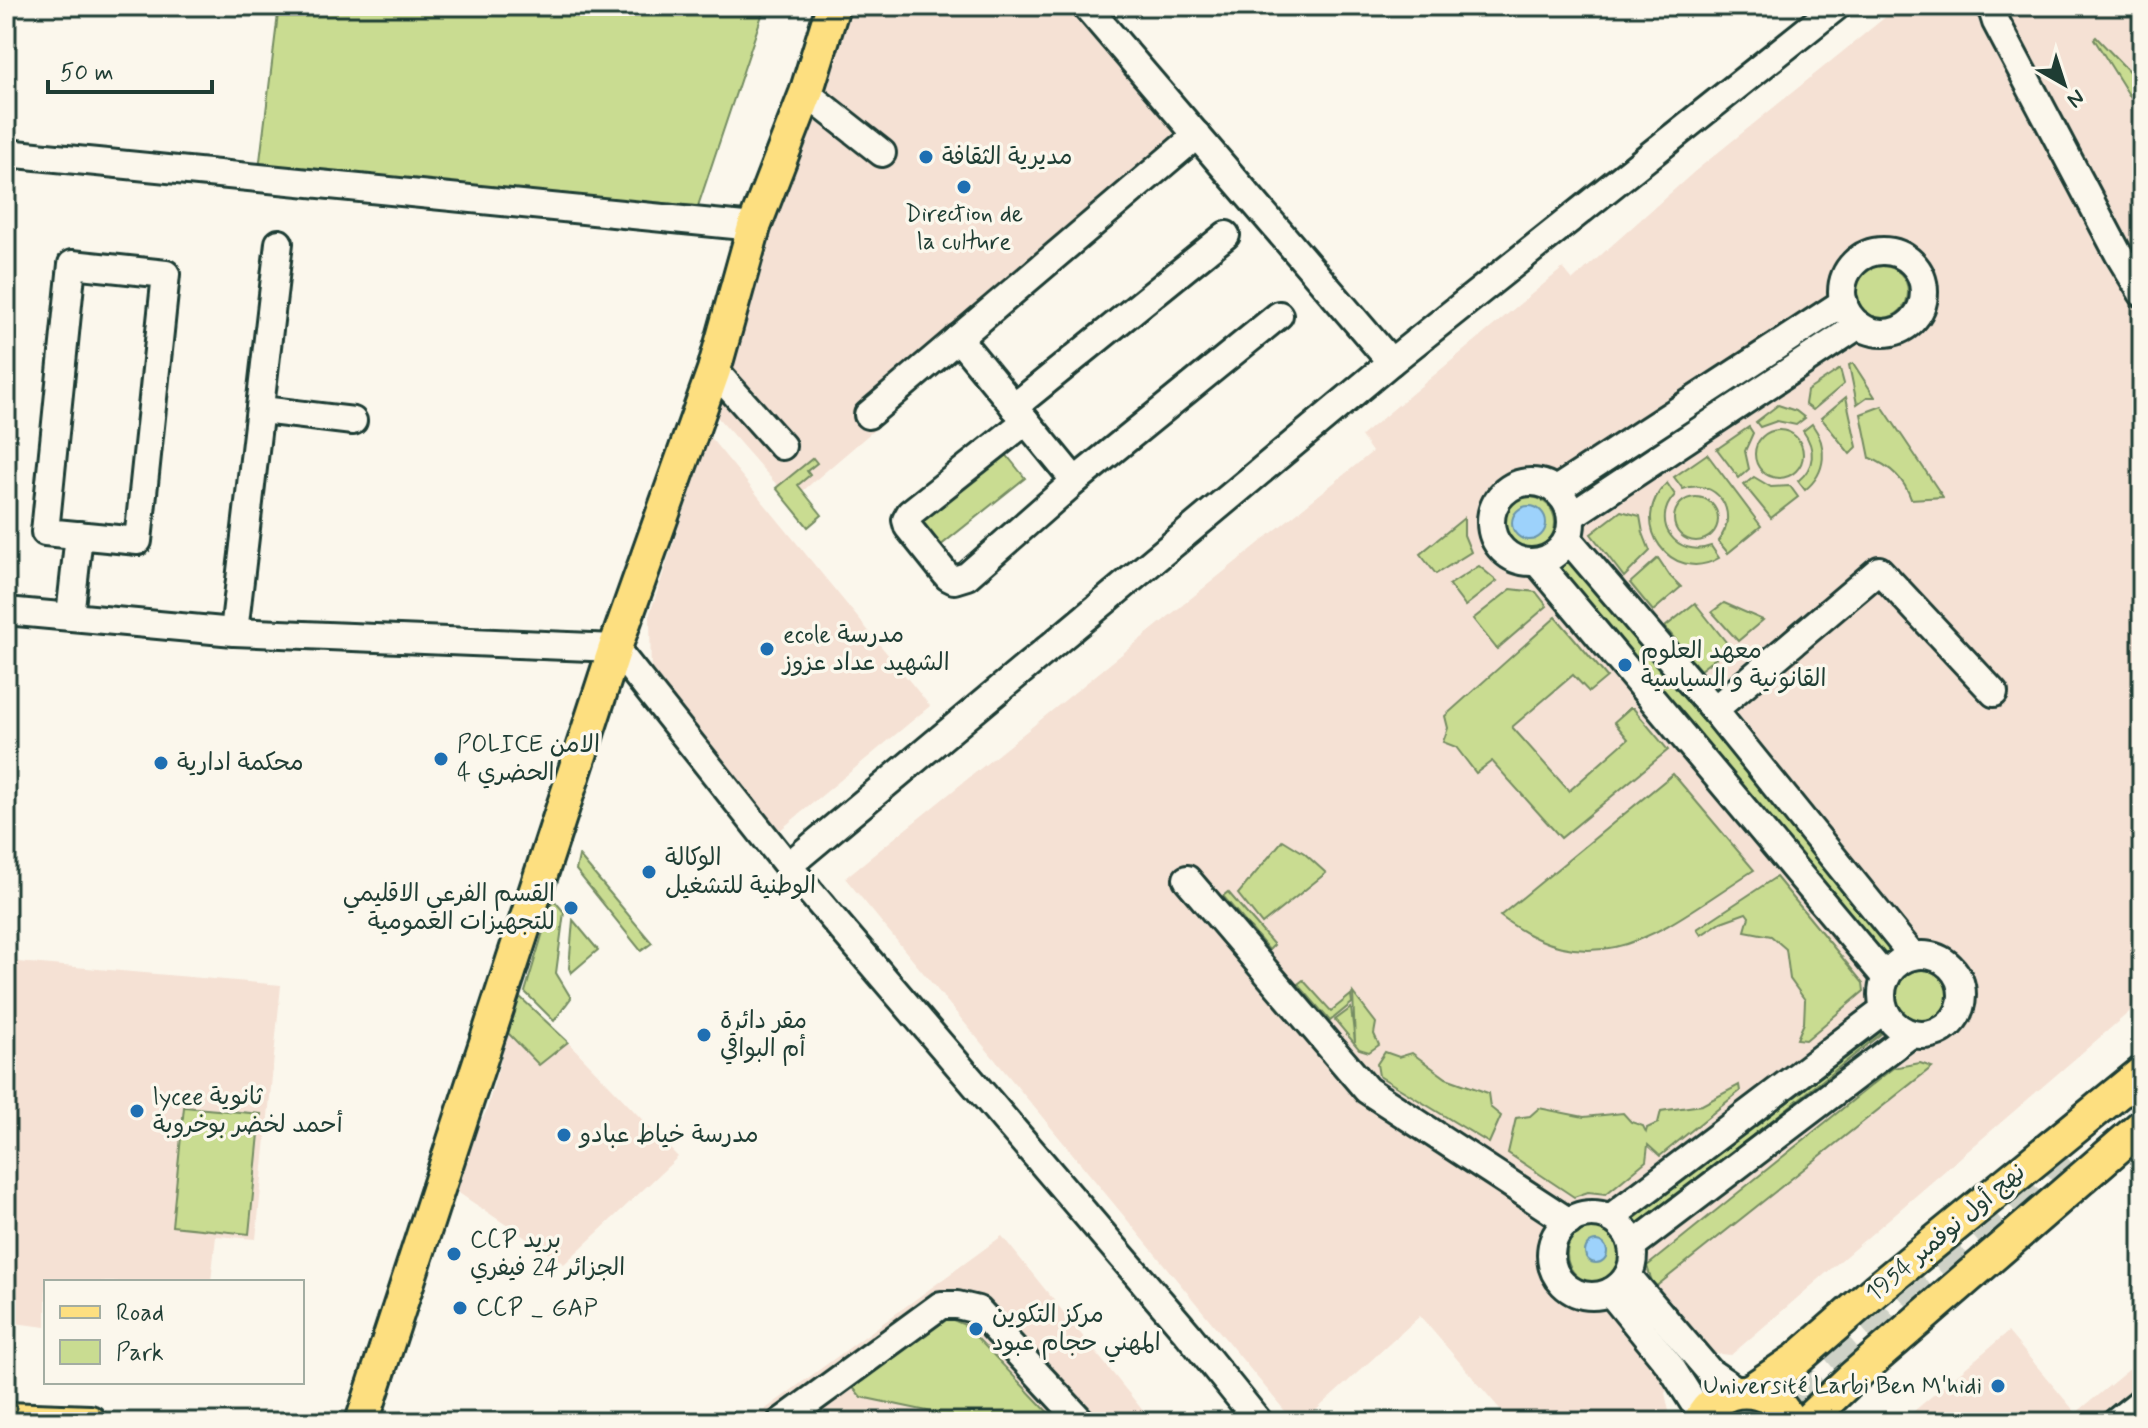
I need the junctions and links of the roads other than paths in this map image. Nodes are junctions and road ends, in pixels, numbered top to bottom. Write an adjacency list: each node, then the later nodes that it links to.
1 (833, 6): 5 (main road)
2 (1086, 6): 6 (street)
3 (1837, 6): 17 (street)
4 (1991, 6): 12 (street)
5 (806, 93): 8 (street); 9 (main road)
6 (1197, 135): 16 (street); 17 (street)
7 (6, 153): 9 (street)
8 (882, 153)
9 (754, 227): 18 (main road)
10 (1226, 235): 20 (street)
11 (279, 243): 19 (street)
12 (2142, 293)
13 (1844, 302): 15 (street); 15 (street); 25 (street)
14 (1279, 315): 24 (street)
15 (1859, 325): 26 (street)
16 (958, 338): 20 (street); 21 (street)
17 (1391, 362): 35 (street)
18 (714, 370): 23 (street); 32 (main road)
19 (262, 410): 22 (street); 31 (street)
20 (1020, 414): 24 (street); 24 (street)
21 (868, 415)
22 (353, 421)
23 (782, 446)
24 (1075, 481)
25 (1556, 490): 26 (street); 28 (street)
26 (1569, 527): 28 (street); 34 (street)
27 (79, 535): 27 (street); 30 (street)
28 (1537, 562): 38 (street)
29 (6, 611): 30 (street)
30 (70, 616): 31 (street)
31 (234, 632): 32 (street)
32 (615, 648): 35 (street); 55 (main road)
33 (1994, 693): 34 (street)
34 (1714, 710): 37 (street)
35 (788, 866): 58 (street)
36 (1187, 879): 46 (street)
37 (1913, 956): 38 (street); 40 (street)
38 (1886, 978): 39 (street)
39 (1884, 1010): 40 (street); 45 (street)
40 (1911, 1034): 47 (street)
41 (2142, 1073): 50 (main road, نهج أول نوفمبر 1954)
42 (2142, 1088): 43 (main road)
43 (2142, 1112)
44 (2142, 1126): 60 (main road, نهج أول نوفمبر 1954)
45 (1610, 1218): 46 (street); 47 (street)
46 (1569, 1222): 48 (street)
47 (1632, 1246): 48 (street)
48 (1619, 1284): 49 (street)
49 (1661, 1336): 50 (street); 53 (street)
50 (1744, 1391): 53 (main road, نهج أول نوفمبر 1954); 59 (main road)
51 (2142, 1401): 61 (street)
52 (6, 1419): 54 (main road)
53 (1700, 1419)
54 (90, 1422)
55 (362, 1422)
56 (781, 1422): 57 (street)
57 (1082, 1422)
58 (1259, 1422)
59 (1790, 1422)
60 (1806, 1422)
61 (2116, 1422)

